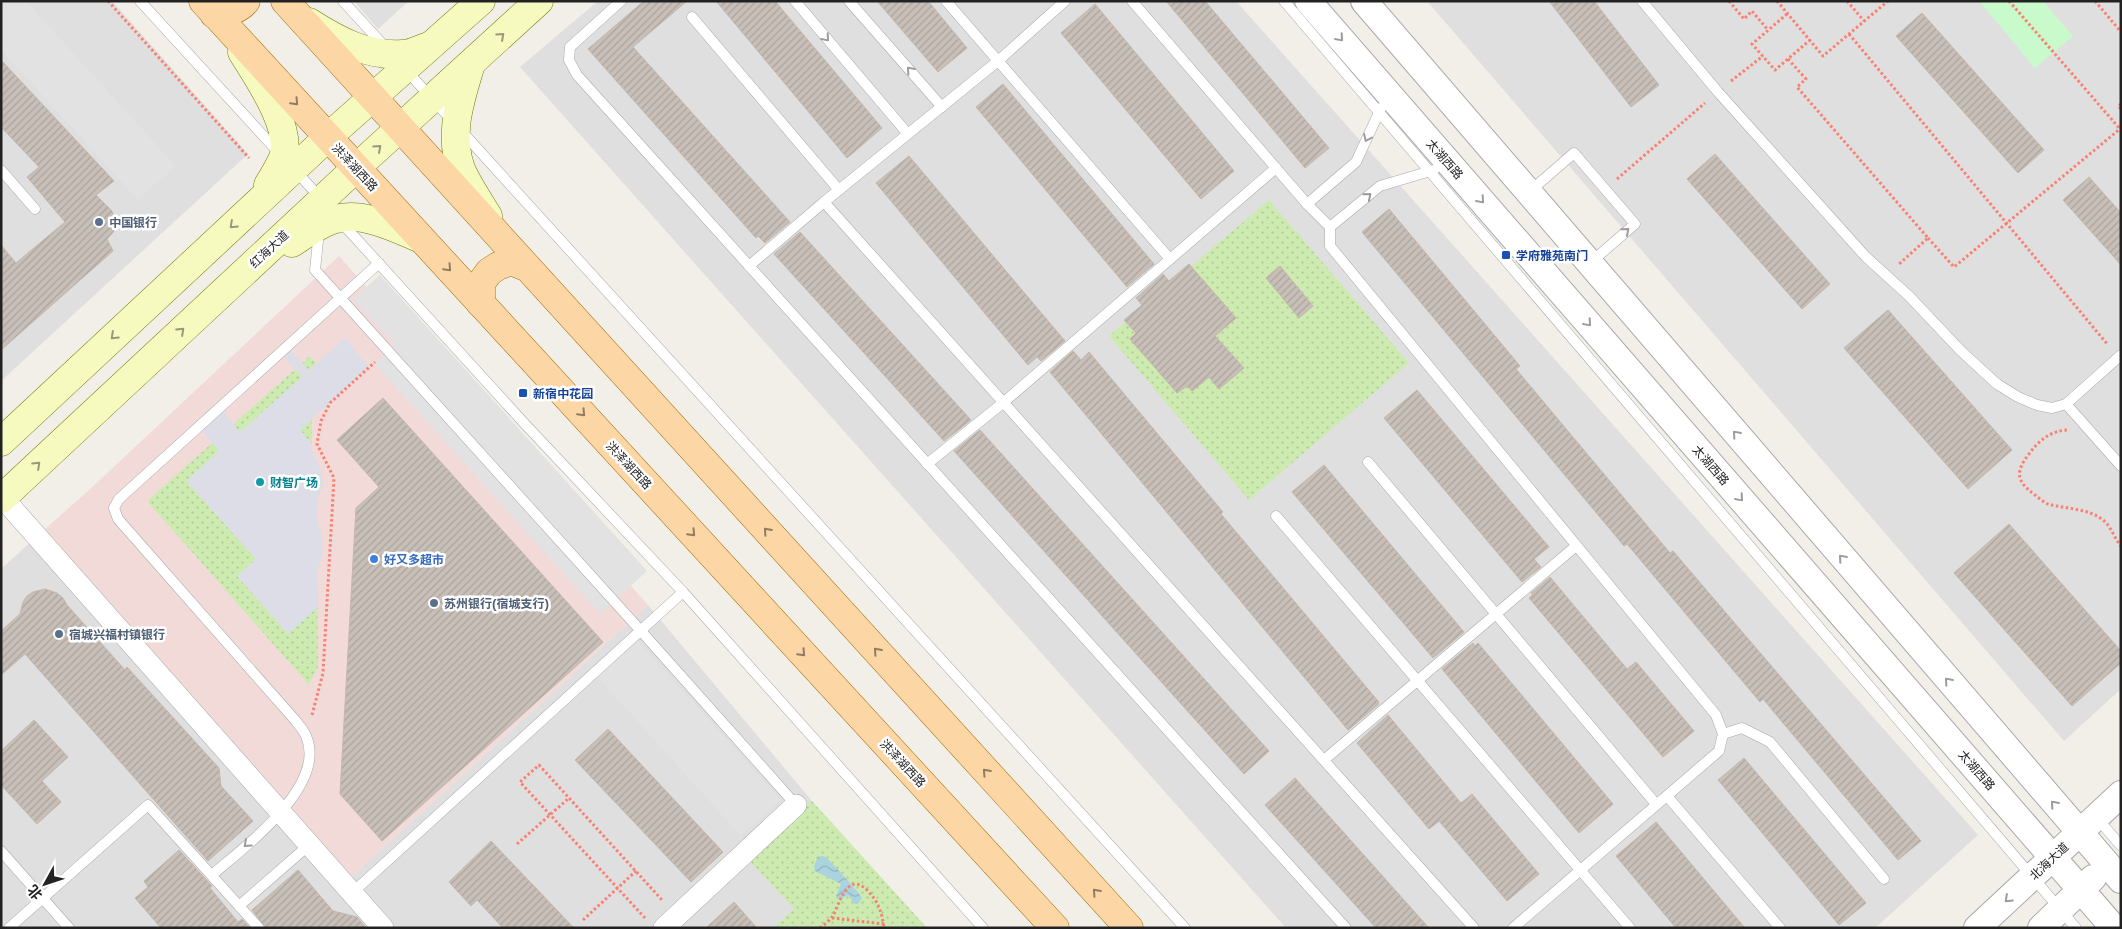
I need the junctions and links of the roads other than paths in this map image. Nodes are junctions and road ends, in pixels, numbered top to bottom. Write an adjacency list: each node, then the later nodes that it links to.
1 (140, 1): 30 (lane)
2 (246, 1): 17 (main road)
3 (343, 1): 19 (lane)
4 (481, 1): 19 (main road)
5 (539, 1): 21 (main road, 红海大道, one-way to 5)
6 (621, 1): 47 (lane)
7 (795, 1): 28 (lane, one-way to 28)
8 (850, 1): 25 (lane, one-way to 8)
9 (946, 1): 20 (lane)
10 (1066, 1): 20 (lane)
11 (1132, 1): 32 (lane)
12 (1284, 1): 24 (lane)
13 (1308, 1): 24 (street, 太湖西路, one-way to 24)
14 (1364, 1): 36 (street)
15 (1642, 1): 53 (lane)
16 (292, 9): 19 (main road); 22 (main road)
17 (216, 15): 29 (main road, 洪泽湖西路, one-way to 29); 30 (main road)
18 (692, 17): 35 (lane)
19 (398, 61): 22 (main road); 23 (lane)
20 (998, 61): 25 (lane); 44 (lane)
21 (471, 64): 23 (main road, 红海大道); 26 (main road)
22 (373, 98): 27 (main road); 29 (main road)
23 (432, 99): 26 (lane); 27 (main road, 红海大道)
24 (1384, 103): 33 (street, 太湖西路); 38 (lane, one-way to 38)
25 (942, 107): 28 (lane)
26 (455, 124): 42 (main road); 95 (lane)
27 (400, 128): 31 (main road, 红海大道, one-way to 27); 42 (main road)
28 (908, 134): 35 (lane)
29 (328, 137): 30 (main road); 31 (main road, 洪泽湖西路)
30 (288, 163): 40 (lane); 54 (main road, one-way to 54)
31 (356, 168): 40 (main road, 红海大道); 43 (main road, 洪泽湖西路)
32 (1276, 168): 38 (lane); 44 (lane)
33 (1440, 168): 41 (lane, one-way to 33); 75 (street, 太湖西路, one-way to 75); 79 (lane)
34 (1, 170): 39 (lane)
35 (838, 190): 37 (lane)
36 (1528, 192): 46 (street); 46 (lane, one-way to 36)
37 (824, 202): 47 (lane); 52 (lane)
38 (1307, 204): 41 (lane)
39 (35, 209)
40 (328, 212): 43 (main road); 45 (lane); 49 (lane); 58 (main road, 红海大道, one-way to 40)
41 (1330, 228): 60 (lane)
42 (499, 237): 48 (main road)
43 (421, 239): 50 (main road, 洪泽湖西路, one-way to 50)
44 (1170, 259): 52 (lane)
45 (379, 263): 49 (lane); 61 (lane)
46 (1590, 263): 72 (street, one-way to 46)
47 (749, 266): 56 (lane)
48 (526, 267): 50 (main road); 94 (main road, one-way to 48)
49 (340, 298): 63 (lane); 71 (lane)
50 (481, 304): 93 (main road, 洪泽湖西路, one-way to 93)
51 (2119, 356): 53 (lane)
52 (1004, 402): 56 (lane); 66 (lane)
53 (2066, 404): 57 (lane)
54 (1, 442)
55 (1368, 462): 62 (lane)
56 (928, 464): 96 (lane)
57 (2121, 466)
58 (2, 498): 71 (street)
59 (1276, 516): 64 (lane)
60 (1576, 546): 62 (lane); 65 (lane)
61 (683, 592): 63 (lane); 92 (lane)
62 (1496, 614): 64 (lane); 69 (lane)
63 (641, 630): 70 (lane); 82 (lane)
64 (1418, 680): 66 (lane); 77 (lane)
65 (1723, 734): 68 (lane); 80 (lane)
66 (1324, 760): 87 (lane)
67 (2121, 794): 72 (street, 北海大道)
68 (1667, 796): 69 (lane); 99 (lane)
69 (1656, 804): 77 (lane)
70 (796, 805): 86 (street)
71 (282, 813): 73 (street); 78 (lane, one-way to 78)
72 (2088, 825): 75 (street, 北海大道); 76 (street)
73 (309, 844): 82 (street); 84 (lane)
74 (1, 851): 83 (lane)
75 (2053, 858): 79 (street, 北海大道); 81 (street, 太湖西路)
76 (2117, 861): 81 (street)
77 (1581, 869): 97 (lane); 98 (lane)
78 (212, 876): 83 (lane); 84 (lane)
79 (2032, 877): 85 (lane); 100 (street, 北海大道, one-way to 100)
80 (1884, 879)
81 (2081, 889): 85 (street); 102 (street, 太湖西路)
82 (352, 893): 91 (street)
83 (43, 898): 88 (lane); 89 (lane)
84 (239, 906): 90 (lane)
85 (2068, 919): 101 (street)
86 (663, 922)
87 (1469, 926)
88 (9, 928)
89 (69, 928)
90 (259, 928)
91 (383, 928)
92 (983, 928)
93 (1056, 928)
94 (1128, 928)
95 (1185, 928)
96 (1346, 928)
97 (1512, 928)
98 (1630, 928)
99 (1780, 928)
100 (1977, 928)
101 (2041, 928)
102 (2114, 928)

